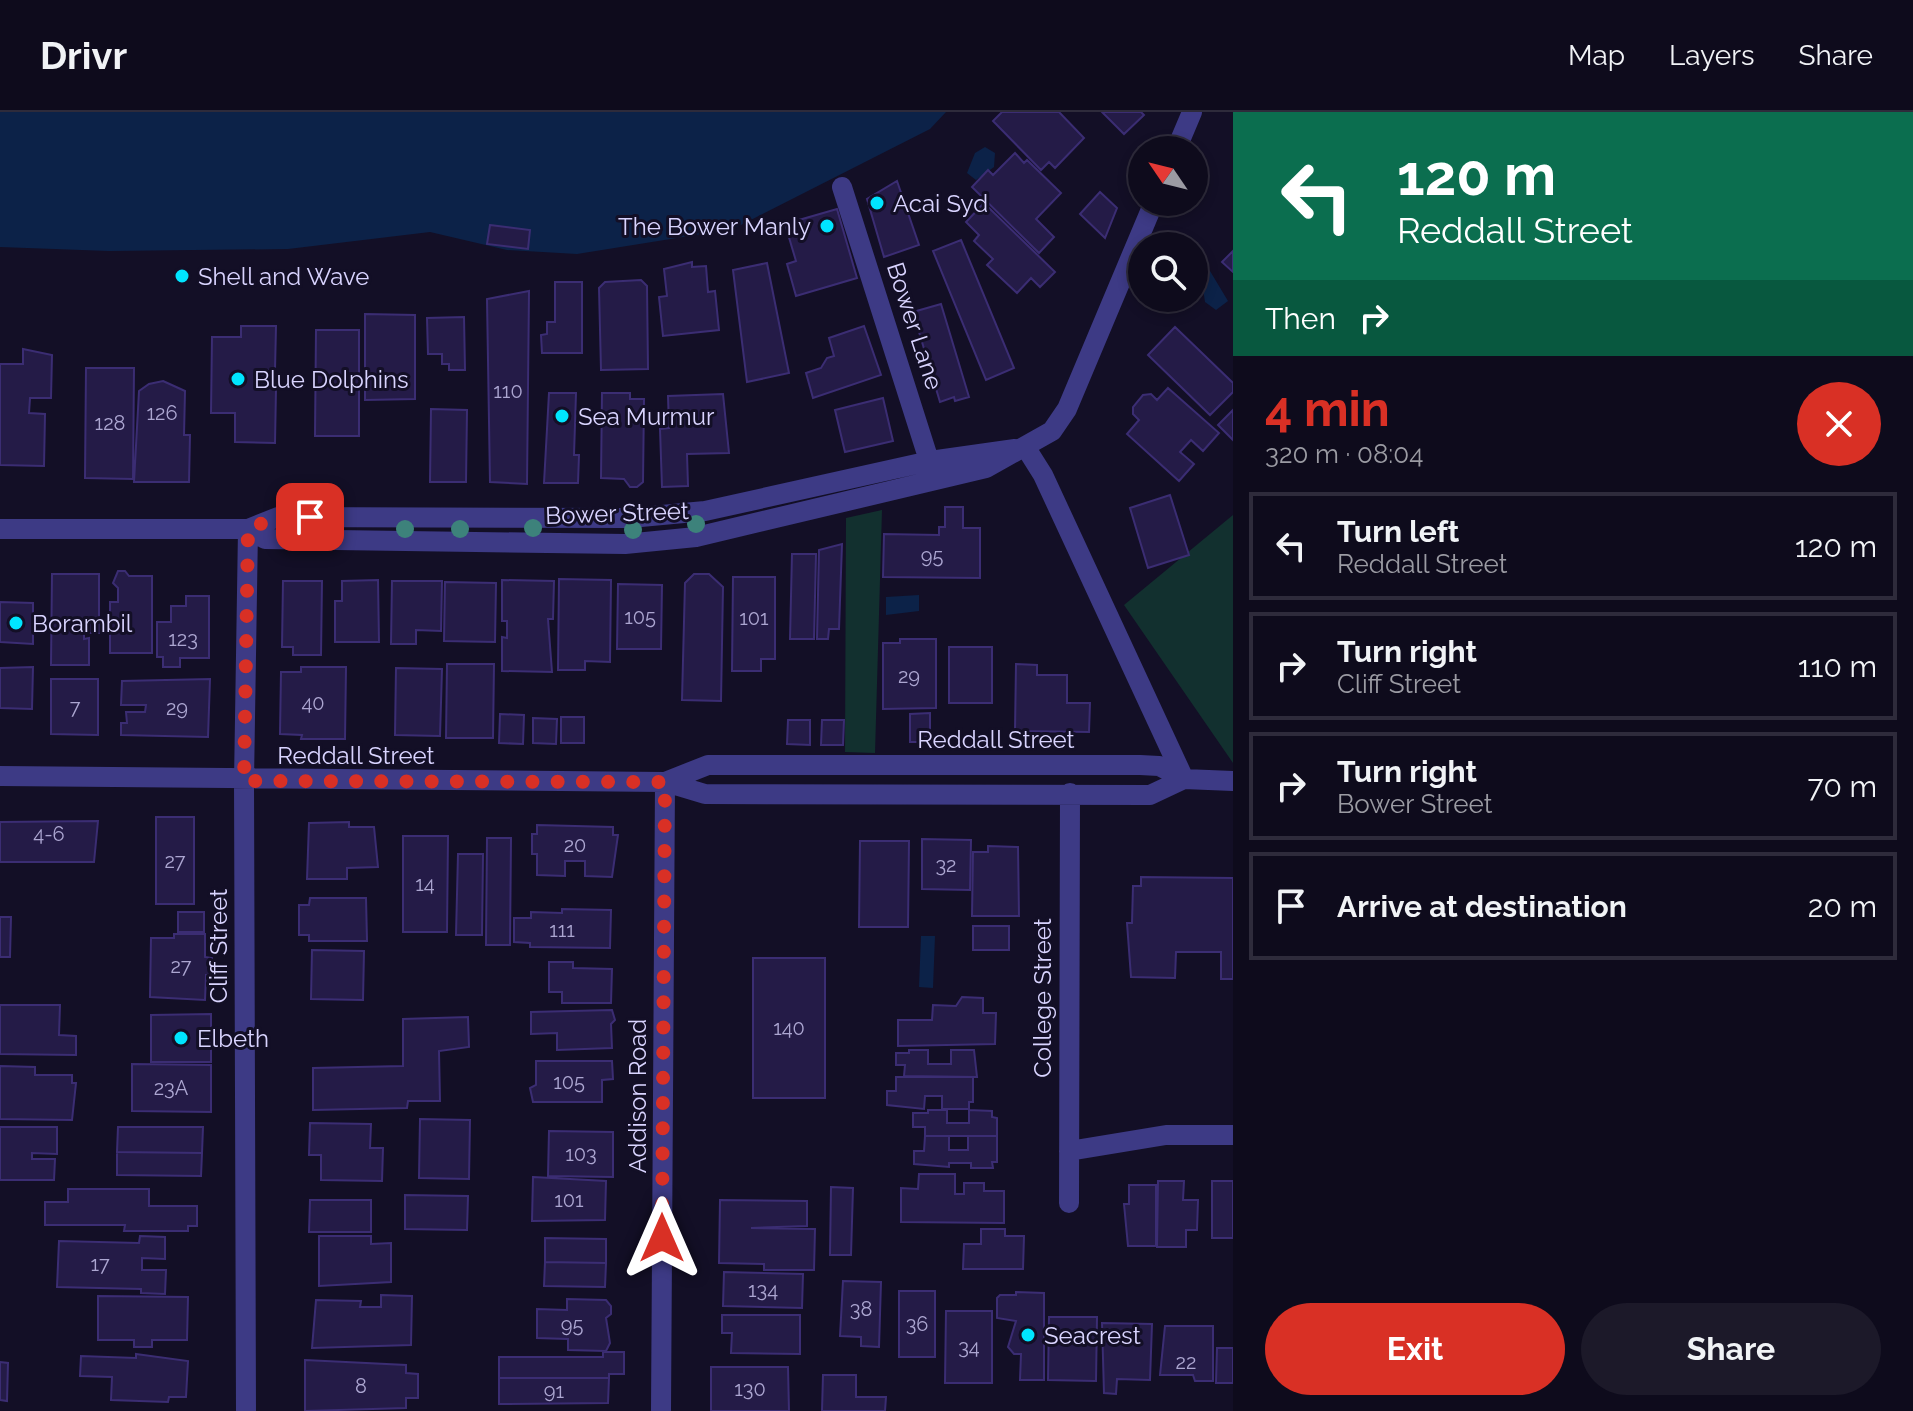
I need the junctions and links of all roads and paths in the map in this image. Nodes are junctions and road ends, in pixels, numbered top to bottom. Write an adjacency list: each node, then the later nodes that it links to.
1 (1192, 112): 2 (street)
2 (1182, 136)
3 (842, 187): 6 (street, Bower Lane)
4 (1148, 216): 5 (street, Bower Street)
5 (1026, 448): 6 (street, Bower Street); 7 (street, Bower Street); 11 (street)
6 (930, 461): 7 (street, Bower Lane); 9 (street, Bower Street)
7 (936, 481): 9 (street, Bower Street)
8 (0, 529): 9 (street, Bower Street)
9 (248, 529): 12 (street, Cliff Street)
10 (0, 776): 12 (street, Reddall Street)
11 (1184, 779): 13 (street, Reddall Street); 14 (street, Reddall Street); 15 (street, Reddall Street)
12 (244, 781): 14 (street, Reddall Street); 19 (street, Cliff Street)
13 (1233, 781)
14 (665, 782): 15 (street, Reddall Street); 20 (street, Addison Road)
15 (1070, 793): 17 (street, College Street)
16 (1233, 1135): 17 (street)
17 (1069, 1151): 18 (street, College Street)
18 (1069, 1203)
19 (246, 1411)
20 (661, 1411)

